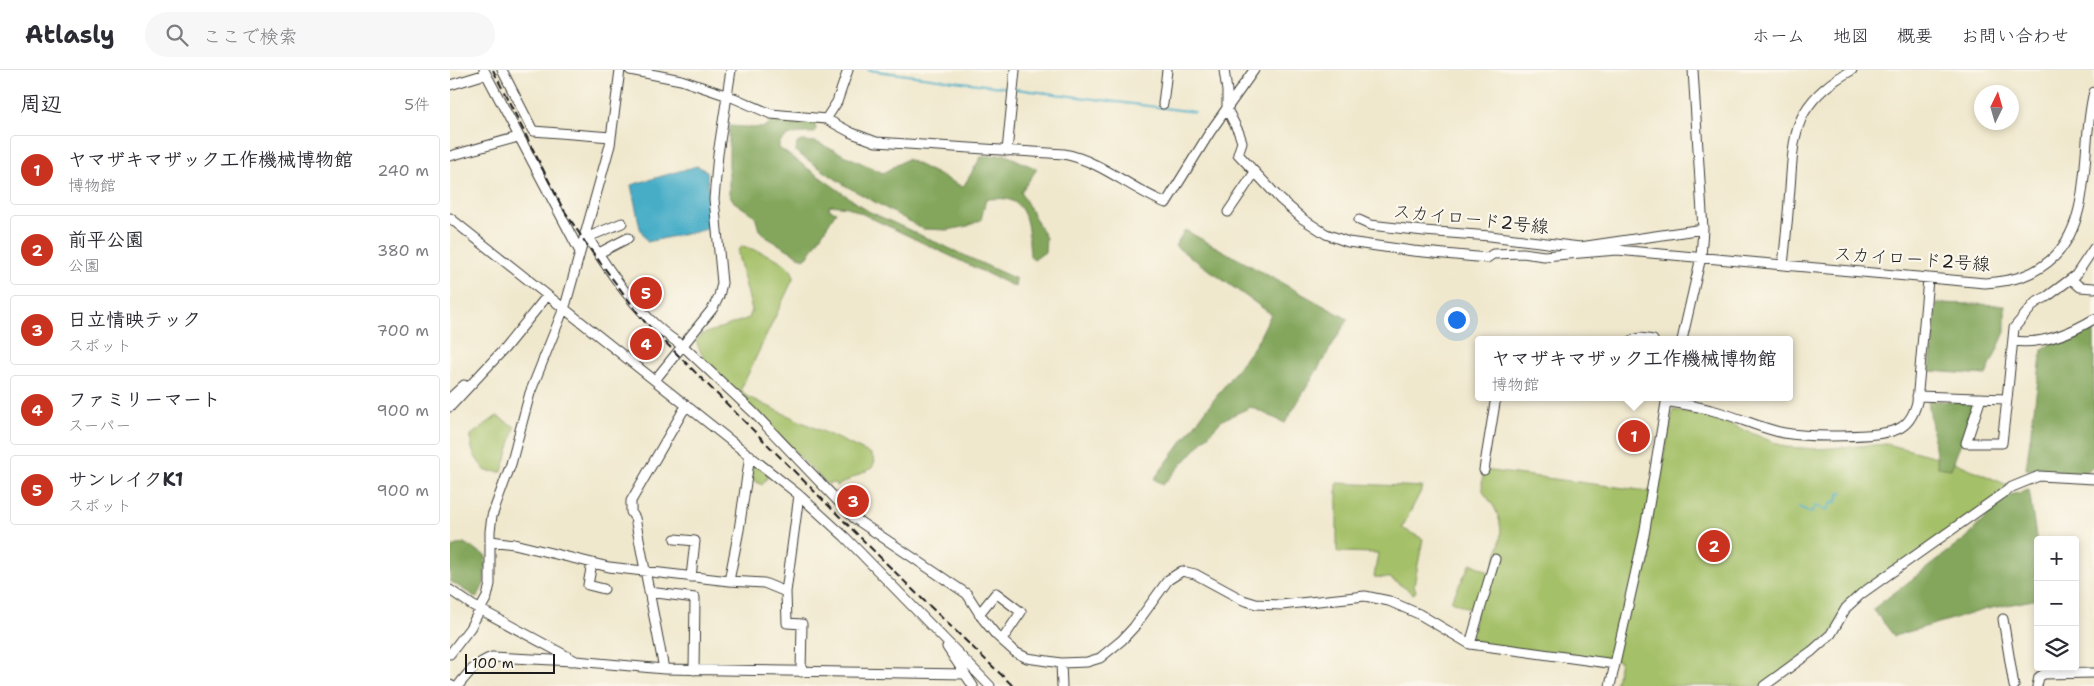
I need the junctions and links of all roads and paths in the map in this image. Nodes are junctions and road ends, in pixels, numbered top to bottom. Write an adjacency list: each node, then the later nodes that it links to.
1 (502, 70): 20 (street)
2 (620, 70): 20 (street)
3 (630, 70): 15 (street)
4 (731, 70): 15 (street)
5 (848, 70): 18 (street)
6 (1015, 70): 21 (street)
7 (1167, 70): 16 (street)
8 (1224, 70): 17 (street)
9 (1254, 70): 17 (street)
10 (1693, 70): 28 (street)
11 (1852, 70): 35 (street)
12 (485, 72): 13 (street); 19 (street)
13 (450, 85)
14 (2094, 92): 36 (street, スカイロード2号線)
15 (727, 97): 18 (street); 44 (street)
16 (1163, 104)
17 (1227, 109): 21 (street); 23 (street, スカイロード2号線)
18 (826, 119): 21 (street)
19 (518, 136): 22 (street); 32 (street)
20 (611, 137): 29 (street)
21 (1007, 151)
22 (450, 156)
23 (1255, 172): 24 (street); 34 (street, スカイロード2号線)
24 (1228, 212)
25 (450, 218): 39 (street)
26 (1359, 220): 28 (street, スカイロード2号線)
27 (622, 223): 29 (street)
28 (1703, 229): 34 (street)
29 (586, 235): 32 (street); 33 (street)
30 (628, 238): 33 (street)
31 (2094, 250): 37 (street)
32 (580, 252): 40 (street)
33 (599, 253): 44 (street)
34 (1701, 257): 35 (street, スカイロード2号線); 42 (street)
35 (1784, 265): 36 (street, スカイロード2号線)
36 (1928, 279): 47 (street)
37 (2071, 279): 38 (street); 43 (street)
38 (2094, 288)
39 (547, 296): 40 (street); 45 (street)
40 (564, 309): 46 (street); 61 (street)
41 (2094, 319): 43 (street)
42 (1683, 336)
43 (2013, 341): 50 (street)
44 (683, 346): 46 (street); 72 (street)
45 (478, 378): 48 (street); 54 (street)
46 (655, 380): 55 (street)
47 (1918, 396): 49 (street); 53 (street)
48 (450, 398)
49 (1981, 398): 50 (street); 50 (street)
50 (2007, 399)
51 (1495, 401): 57 (street)
52 (1667, 401): 80 (street)
53 (1675, 401)
54 (450, 407)
55 (687, 407): 56 (street); 64 (street)
56 (750, 455): 59 (street); 66 (street)
57 (1484, 470)
58 (2094, 479): 91 (street)
59 (799, 494): 70 (street); 74 (street)
60 (675, 539): 65 (street)
61 (491, 541): 63 (street); 71 (street)
62 (1496, 559): 76 (street)
63 (592, 563): 64 (street); 67 (street)
64 (645, 572): 65 (street); 69 (street)
65 (691, 577): 66 (street)
66 (729, 581): 70 (street)
67 (604, 589)
68 (450, 590): 71 (street)
69 (649, 592): 81 (street); 82 (street)
70 (786, 592): 83 (street)
71 (482, 609): 77 (street); 78 (street)
72 (979, 614): 75 (street); 75 (street)
73 (2003, 619): 92 (street)
74 (937, 630): 85 (street); 88 (street)
75 (1002, 640): 79 (street)
76 (1470, 644): 79 (street); 80 (street)
77 (450, 654)
78 (576, 661): 81 (street); 86 (street)
79 (1061, 663): 89 (street)
80 (1615, 664): 90 (street)
81 (664, 669): 82 (street)
82 (694, 670): 83 (street)
83 (801, 672): 85 (street)
84 (2094, 673): 93 (street)
85 (965, 674): 87 (street)
86 (458, 686)
87 (973, 686)
88 (990, 686)
89 (1062, 686)
90 (1610, 686)
91 (1764, 686)
92 (2014, 686)
93 (2037, 686)

